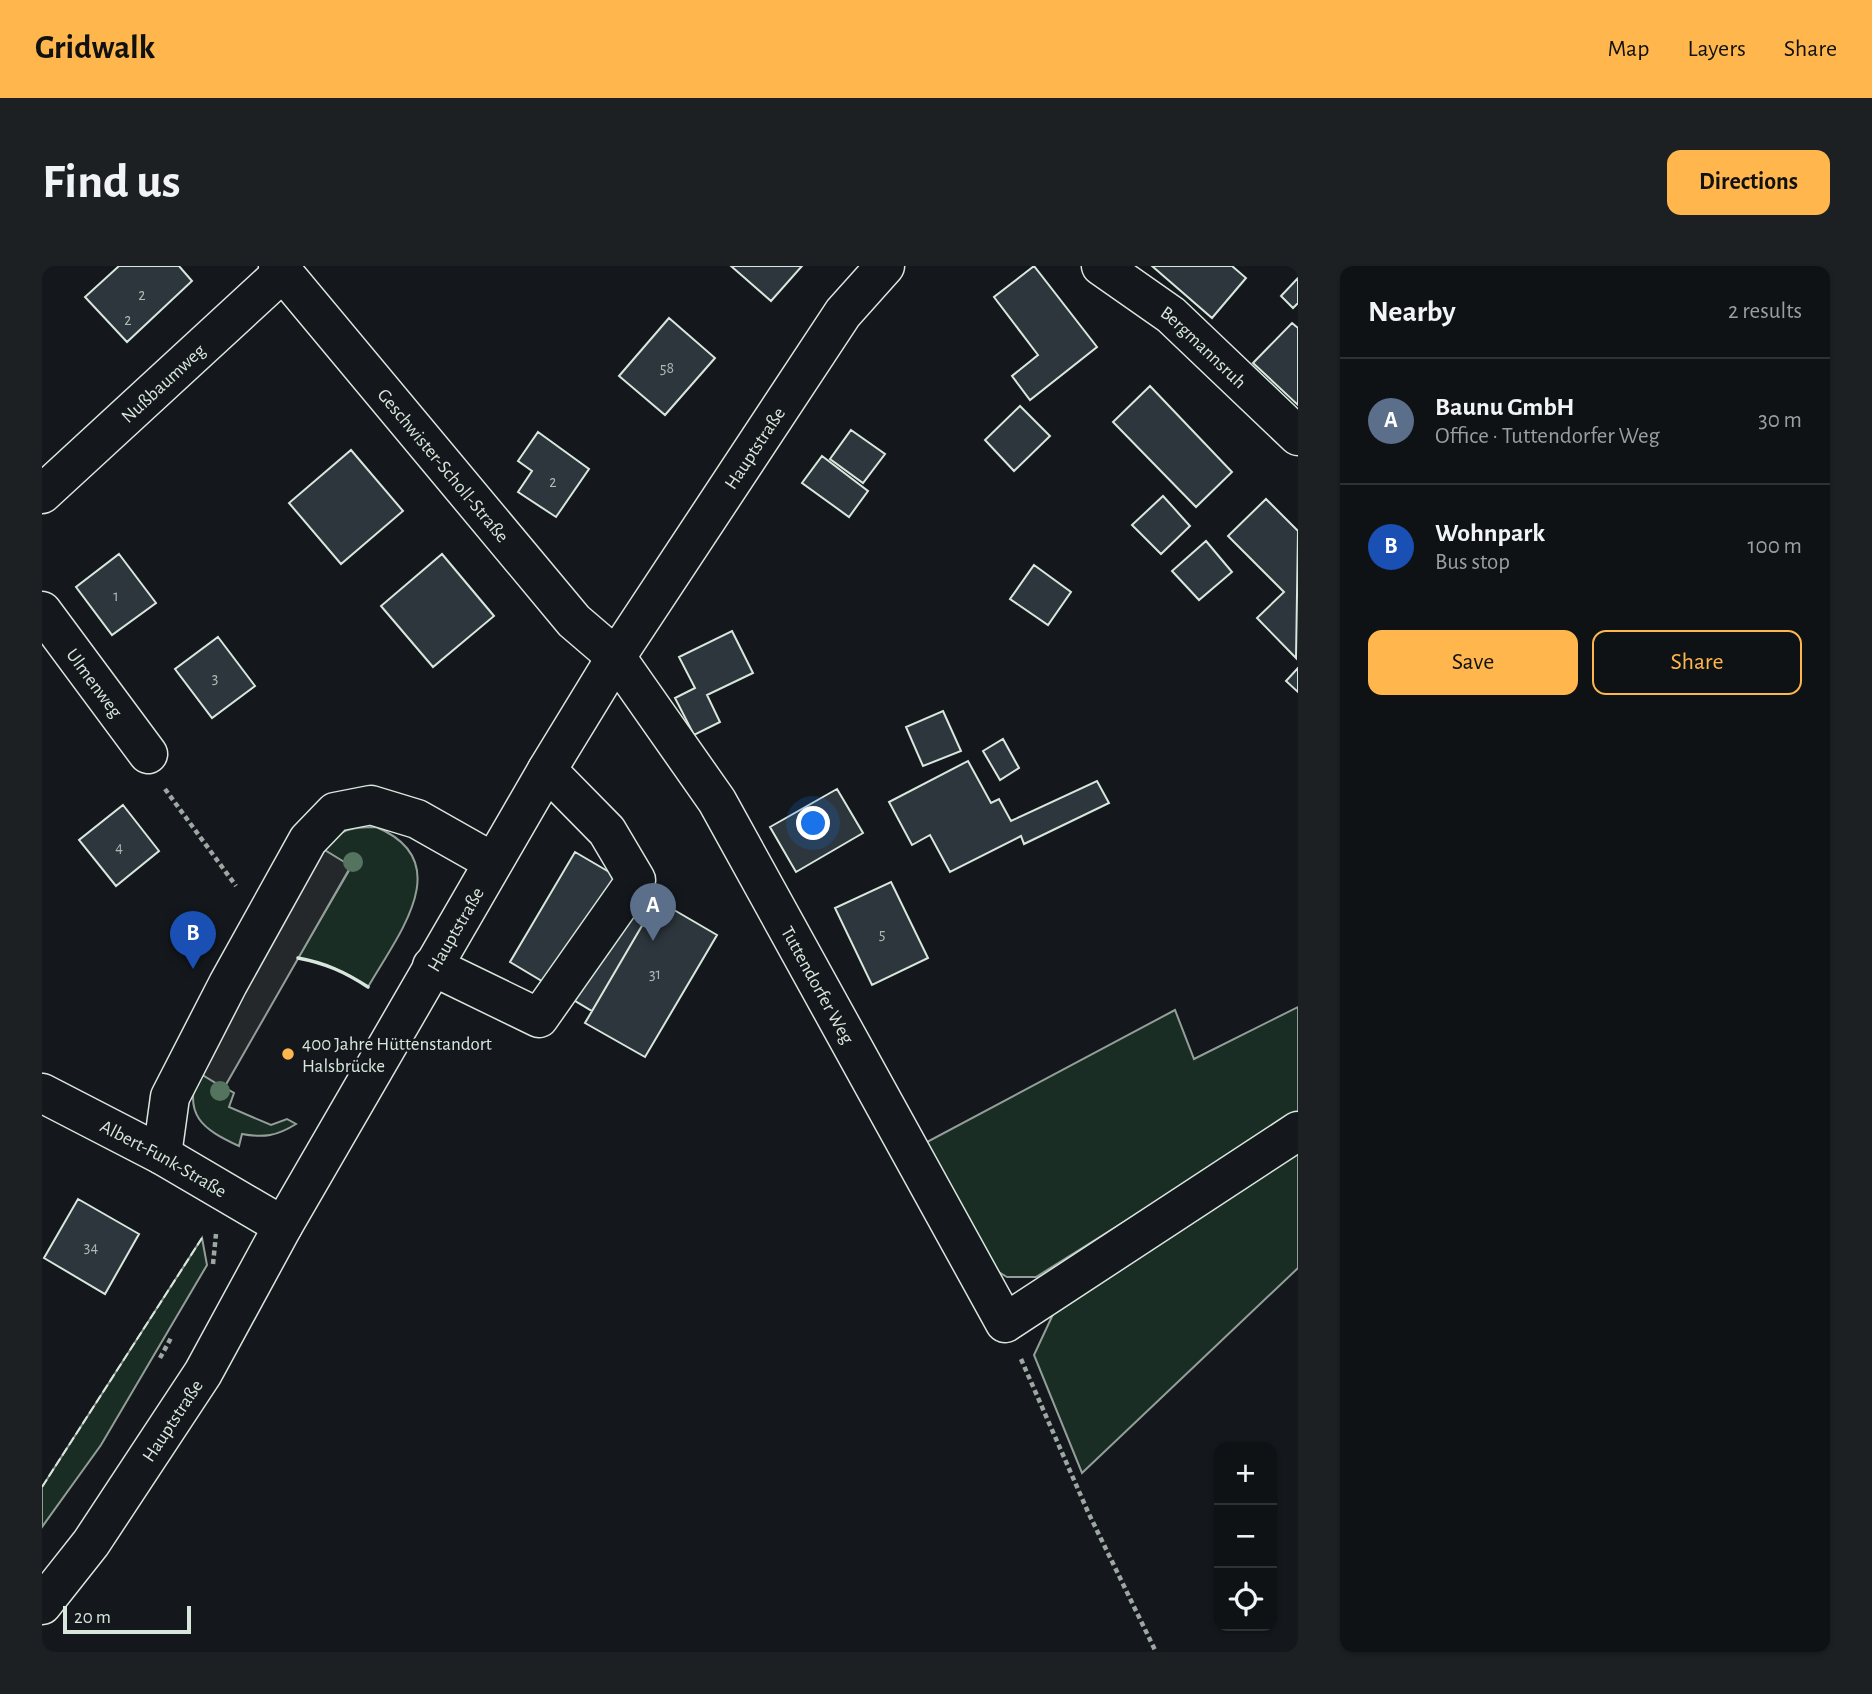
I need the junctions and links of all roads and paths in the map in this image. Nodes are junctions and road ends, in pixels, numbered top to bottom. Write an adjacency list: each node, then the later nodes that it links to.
1 (885, 266): 7 (street, Hauptstraße)
2 (1101, 266): 4 (street, Bergmannsruh)
3 (281, 269): 5 (street, Nußbaumweg); 7 (street, Geschwister-Scholl-Straße)
4 (1298, 436)
5 (42, 494)
6 (42, 611): 8 (street, Ulmenweg)
7 (616, 657): 9 (street, Hauptstraße); 19 (street, Tuttendorfer Weg)
8 (148, 754): 11 (path)
9 (547, 770): 10 (street, Hauptstraße); 12 (street)
10 (493, 862): 11 (street); 12 (street, Hauptstraße)
11 (263, 921): 15 (street)
12 (432, 966): 17 (street, Hauptstraße)
13 (42, 1093): 15 (street, Albert-Funk-Straße)
14 (1298, 1131): 19 (street)
15 (162, 1155): 16 (street, Albert-Funk-Straße)
16 (220, 1188): 17 (street, Albert-Funk-Straße); 18 (path)
17 (283, 1226): 22 (street, Hauptstraße)
18 (213, 1268)
19 (1005, 1323): 23 (path)
20 (177, 1328): 21 (path)
21 (156, 1364)
22 (42, 1605)
23 (1156, 1652)

